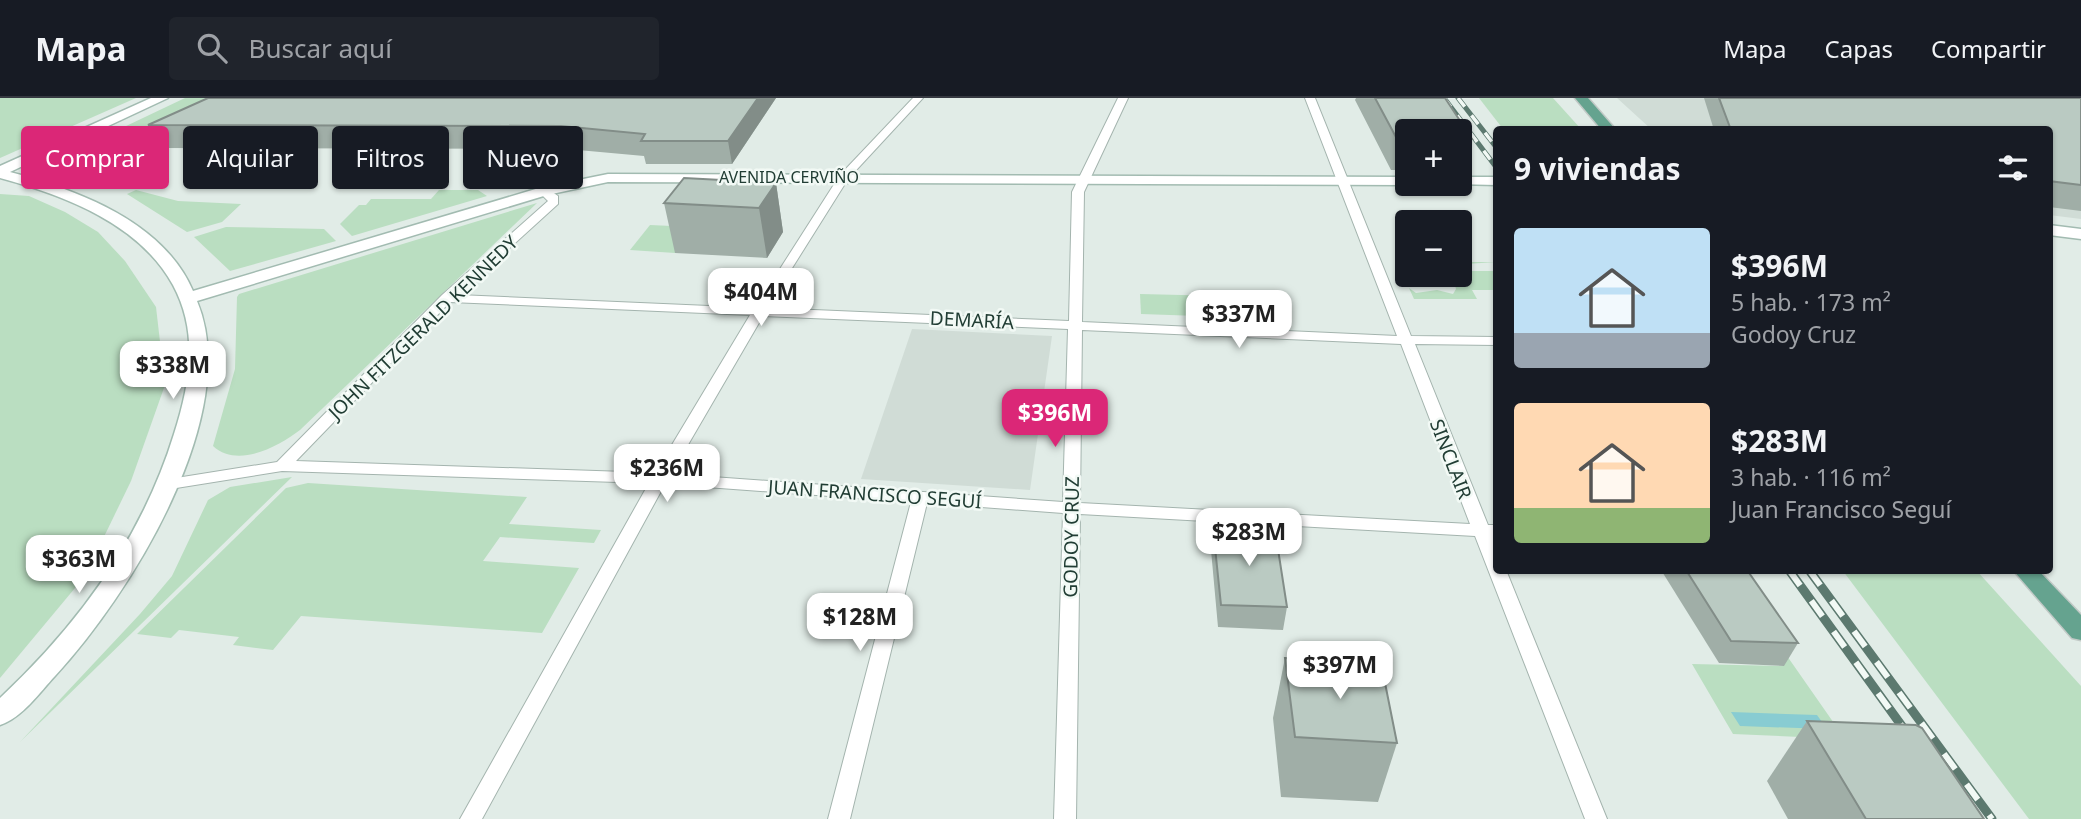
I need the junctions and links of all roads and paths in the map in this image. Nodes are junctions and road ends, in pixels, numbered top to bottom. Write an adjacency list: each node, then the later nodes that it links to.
1 (162, 98): 7 (main road)
2 (918, 98): 8 (street)
3 (1123, 98): 9 (street, GODOY CRUZ)
4 (1310, 98): 10 (street, SINCLAIR)
5 (1581, 98): 6 (main road)
6 (1606, 126)
7 (0, 172): 17 (main road)
8 (844, 177): 9 (main road, AVENIDA CERVIÑO); 14 (main road, AVENIDA CERVIÑO); 19 (street)
9 (1083, 179): 10 (main road, AVENIDA CERVIÑO); 20 (street, GODOY CRUZ)
10 (1342, 181): 11 (main road, AVENIDA CERVIÑO); 21 (street, SINCLAIR)
11 (1395, 181)
12 (1472, 181): 13 (main road)
13 (1493, 181)
14 (544, 191): 17 (main road, AVENIDA CERVIÑO); 18 (street, JOHN FITZGERALD KENNEDY)
15 (2053, 230): 16 (main road)
16 (2081, 234)
17 (189, 298): 25 (main road)
18 (447, 298): 19 (street, DEMARÍA); 23 (street, JOHN FITZGERALD KENNEDY)
19 (759, 311): 20 (street, DEMARÍA); 24 (street)
20 (1076, 326): 21 (street, DEMARÍA); 27 (street, GODOY CRUZ)
21 (1405, 340): 22 (street, DEMARÍA); 28 (street, SINCLAIR)
22 (1493, 341)
23 (282, 466): 24 (street, JUAN FRANCISCO SEGUÍ); 25 (street, JUAN FRANCISCO SEGUÍ)
24 (660, 478): 26 (street, JUAN FRANCISCO SEGUÍ); 33 (street)
25 (170, 484): 32 (main road)
26 (920, 497): 27 (street, JUAN FRANCISCO SEGUÍ); 34 (street)
27 (1072, 508): 28 (street, JUAN FRANCISCO SEGUÍ); 35 (street, GODOY CRUZ)
28 (1488, 531)
29 (1504, 574): 36 (street, SINCLAIR)
30 (2028, 574): 31 (main road)
31 (2081, 631)
32 (0, 714)
33 (471, 819)
34 (839, 819)
35 (1065, 819)
36 (1596, 819)

